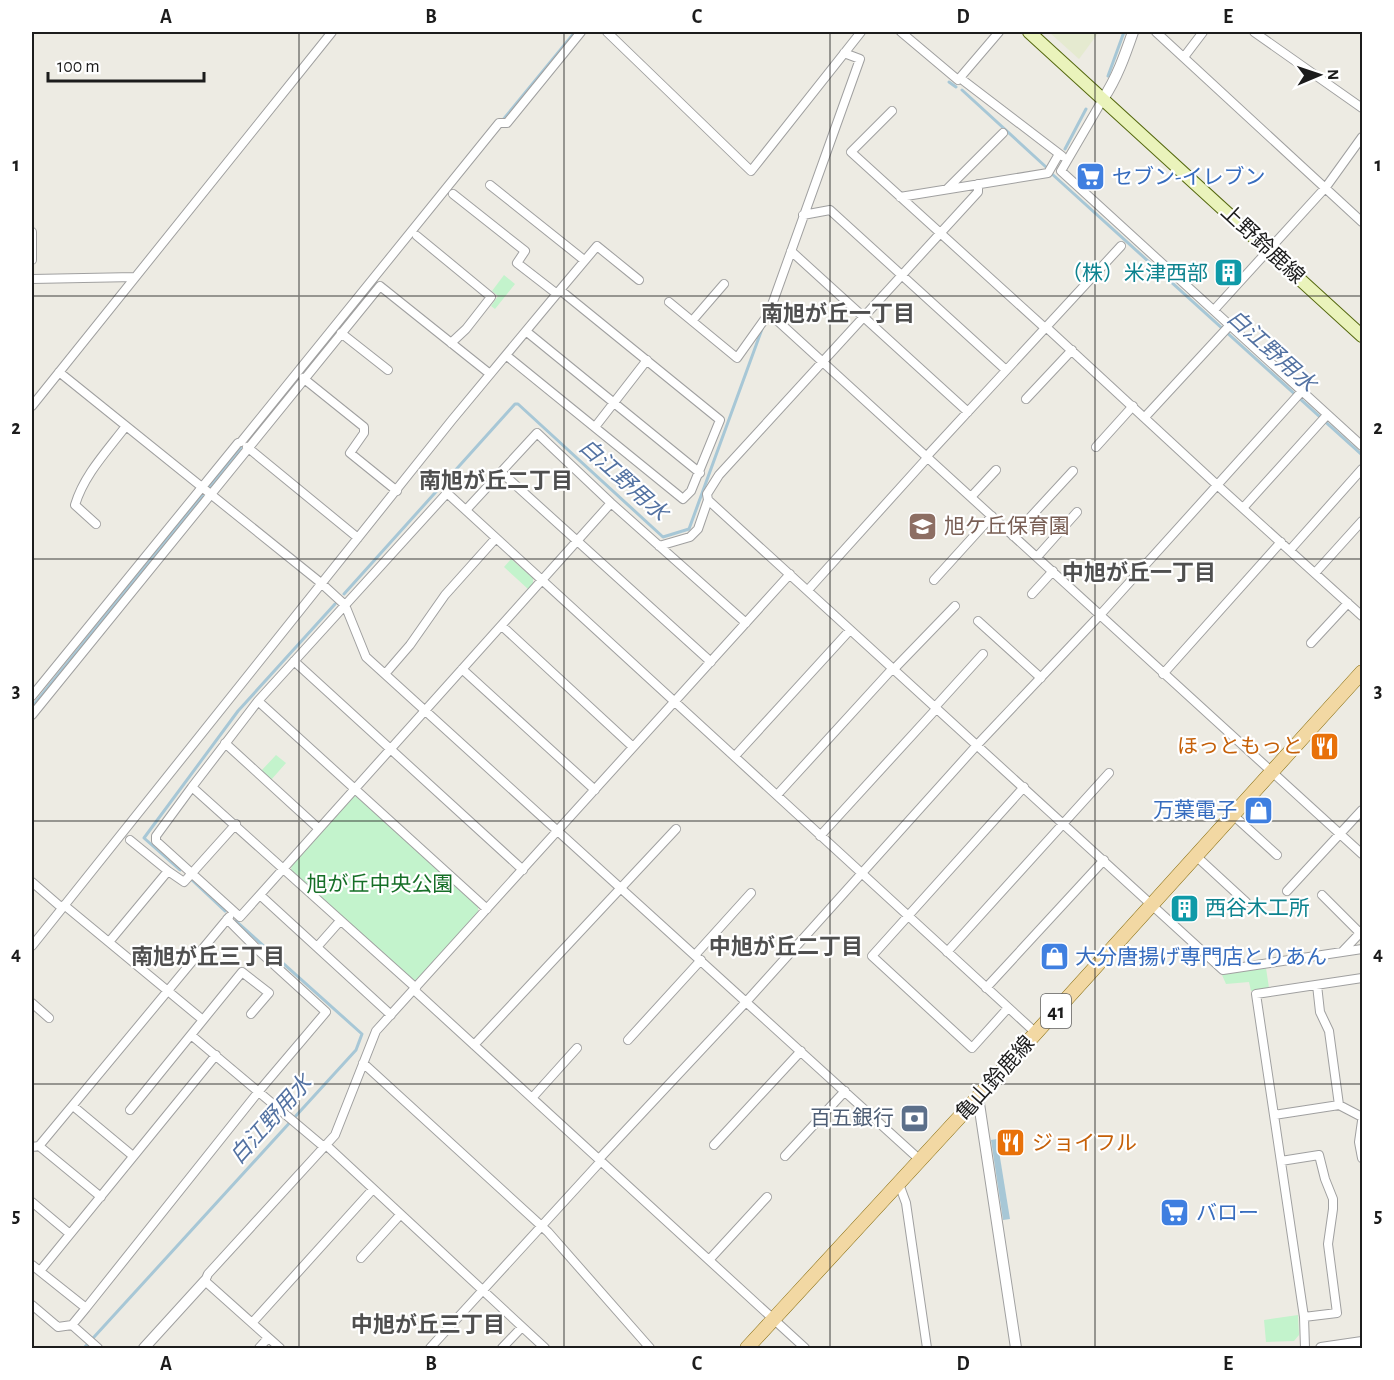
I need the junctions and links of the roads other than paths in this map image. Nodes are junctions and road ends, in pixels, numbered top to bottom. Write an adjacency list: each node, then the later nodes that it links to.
1 (332, 32): 38 (street)
2 (581, 32): 83 (street)
3 (607, 32): 12 (street)
4 (861, 32): 12 (street)
5 (901, 32): 14 (street)
6 (999, 32): 14 (street)
7 (1029, 32): 15 (main road, 上野鈴鹿線)
8 (1133, 32): 15 (street)
9 (1156, 32): 13 (street)
10 (1203, 32): 13 (street)
11 (1254, 32): 16 (street)
12 (844, 53): 27 (street)
13 (1184, 57): 23 (street)
14 (960, 78): 20 (street)
15 (1103, 99): 20 (street); 34 (main road, 上野鈴鹿線)
16 (1362, 108)
17 (891, 111): 26 (street)
18 (1003, 133): 24 (street)
19 (1362, 137): 23 (street)
20 (1063, 157): 21 (street); 44 (street)
21 (978, 184): 24 (street); 30 (street)
22 (490, 185): 36 (street)
23 (1326, 187): 28 (street); 34 (street)
24 (947, 189): 26 (street)
25 (453, 194): 42 (street)
26 (900, 197): 30 (street)
27 (803, 215): 33 (street); 37 (street)
28 (1362, 222)
29 (32, 232): 35 (street)
30 (940, 232): 37 (street); 48 (street)
31 (417, 236): 53 (street)
32 (1121, 246): 48 (street)
33 (791, 251): 45 (street); 46 (street)
34 (1270, 251): 44 (street); 52 (main road, 上野鈴鹿線)
35 (32, 260)
36 (584, 260): 40 (street); 42 (street)
37 (902, 275): 46 (street); 59 (street)
38 (135, 278): 39 (street); 60 (street)
39 (32, 279)
40 (639, 280)
41 (724, 284): 47 (street)
42 (559, 292): 50 (street); 56 (street)
43 (669, 302): 47 (street)
44 (1214, 310): 49 (street)
45 (767, 316): 47 (street); 57 (street)
46 (862, 317): 57 (street); 68 (street)
47 (692, 321)
48 (1046, 328): 54 (street); 59 (street)
49 (1227, 329): 63 (street); 69 (street)
50 (527, 332): 55 (street); 65 (street)
51 (341, 333): 53 (street); 58 (street); 62 (street)
52 (1362, 336)
53 (451, 343): 61 (street)
54 (1072, 350): 64 (street); 67 (street)
55 (507, 356): 61 (street); 72 (street)
56 (646, 360): 65 (street); 81 (street)
57 (822, 360): 76 (street); 86 (street)
58 (388, 370)
59 (1006, 370): 68 (street)
60 (59, 372): 66 (street); 71 (street)
61 (490, 374): 84 (street)
62 (303, 378): 74 (street); 84 (street)
63 (1299, 394): 70 (street); 82 (street)
64 (1026, 399)
65 (614, 403): 72 (street); 81 (street)
66 (32, 406)
67 (1133, 406): 69 (street); 75 (street)
68 (968, 412): 76 (street)
69 (1145, 417): 82 (street)
70 (1324, 418): 73 (street); 89 (street)
71 (126, 426): 83 (street); 94 (street)
72 (595, 427): 85 (street)
73 (1362, 446)
74 (247, 447): 83 (street); 96 (street)
75 (1096, 447)
76 (928, 457): 87 (street); 109 (street)
77 (1362, 469): 101 (street)
78 (996, 470): 87 (street)
79 (1073, 471): 95 (street)
80 (501, 472): 88 (street); 90 (street); 98 (street)
81 (700, 473): 85 (street)
82 (1216, 484): 89 (street); 114 (street)
83 (206, 491): 108 (street); 130 (street); 135 (street)
84 (397, 491): 96 (street)
85 (691, 491): 86 (street)
86 (708, 497): 100 (street); 105 (street)
87 (971, 497): 92 (street)
88 (611, 503): 98 (street); 100 (street)
89 (1242, 508): 99 (street)
90 (466, 510): 97 (street); 112 (street)
91 (1077, 512): 102 (street)
92 (992, 516): 95 (street); 106 (street)
93 (1362, 521): 104 (street)
94 (96, 524)
95 (1014, 536): 102 (street)
96 (358, 538): 108 (street)
97 (496, 538): 107 (street); 127 (street)
98 (578, 541): 107 (street); 123 (street)
99 (1281, 542): 101 (street); 128 (street)
100 (659, 546): 117 (street)
101 (1290, 550): 104 (street)
102 (1037, 557): 103 (street)
103 (1053, 571): 110 (street); 114 (street)
104 (1315, 573): 111 (street)
105 (790, 574): 109 (street); 117 (street)
106 (934, 580)
107 (542, 581): 118 (street); 132 (street)
108 (321, 583): 112 (street); 175 (street)
109 (808, 590): 119 (street)
110 (1032, 594)
111 (1348, 603): 115 (street); 120 (street)
112 (345, 605): 122 (street); 127 (street)
113 (954, 606): 124 (street)
114 (1100, 615): 128 (street); 129 (street)
115 (1362, 616)
116 (978, 621): 129 (street)
117 (746, 623): 123 (street)
118 (502, 626): 125 (street); 138 (street)
119 (850, 630): 124 (street); 140 (street)
120 (1311, 643)
121 (983, 654): 133 (street)
122 (294, 661): 131 (street); 139 (street)
123 (711, 662): 132 (street)
124 (893, 668): 133 (street); 147 (street)
125 (462, 669): 134 (street); 146 (street)
126 (1362, 672): 141 (main road, 亀山鈴鹿線 / 41)
127 (385, 674): 134 (street)
128 (1163, 674): 141 (street)
129 (1041, 678): 137 (street)
130 (32, 696)
131 (258, 701): 136 (street); 145 (street)
132 (675, 702): 138 (street); 140 (street)
133 (936, 707): 137 (street); 156 (street)
134 (426, 709): 139 (street); 153 (street)
135 (32, 716)
136 (225, 743): 143 (street); 152 (street)
137 (978, 745): 144 (street); 166 (street)
138 (633, 747): 146 (street)
139 (390, 749): 145 (street); 163 (street)
140 (735, 756): 147 (street)
141 (1272, 772): 149 (main road, 亀山鈴鹿線 / 41); 155 (street)
142 (1109, 773): 151 (street)
143 (192, 786): 150 (street); 165 (street)
144 (1024, 787): 151 (street); 178 (street)
145 (355, 788): 152 (street); 176 (street)
146 (595, 790): 153 (street)
147 (777, 795): 156 (street)
148 (1362, 810): 155 (street)
149 (1233, 814): 159 (street); 160 (main road, 亀山鈴鹿線 / 41)
150 (236, 824): 162 (street); 165 (street)
151 (1065, 824): 161 (street); 186 (street)
152 (318, 828): 162 (street)
153 (558, 830): 163 (street); 168 (street)
154 (676, 830): 168 (street)
155 (1340, 834): 158 (street); 169 (street)
156 (820, 836): 166 (street)
157 (130, 840): 164 (street)
158 (1362, 854)
159 (1277, 855)
160 (1196, 856): 173 (street); 174 (main road, 亀山鈴鹿線 / 41)
161 (1104, 860): 174 (street); 191 (street)
162 (283, 867): 171 (street); 180 (street)
163 (523, 870): 176 (street)
164 (168, 871): 165 (street); 182 (street)
165 (192, 873): 177 (street)
166 (861, 873): 178 (street); 194 (street)
167 (32, 882): 175 (street)
168 (621, 888): 188 (street); 204 (street)
169 (1287, 891)
170 (751, 893): 188 (street)
171 (260, 895): 177 (street); 184 (street)
172 (1322, 895): 181 (street)
173 (1246, 902)
174 (1152, 904): 187 (street); 201 (main road, 亀山鈴鹿線 / 41)
175 (63, 907): 182 (street); 183 (street)
176 (487, 909): 192 (street)
177 (233, 912): 179 (street)
178 (907, 915): 186 (street); 196 (street)
179 (227, 919): 193 (street); 209 (street)
180 (340, 921): 184 (street); 192 (street)
181 (1361, 932): 187 (street)
182 (109, 942): 193 (street)
183 (32, 946)
184 (317, 947): 198 (street)
185 (1362, 949): 187 (street)
186 (948, 952): 191 (street)
187 (1342, 952)
188 (698, 957): 194 (street); 203 (street)
189 (1362, 978): 190 (street)
190 (1317, 985): 213 (street); 216 (street)
191 (987, 988): 196 (street)
192 (415, 989): 198 (street); 204 (street)
193 (168, 991): 200 (street); 214 (street)
194 (746, 1002): 206 (street); 224 (street)
195 (32, 1003): 199 (street)
196 (1008, 1008): 201 (street)
197 (252, 1014): 200 (street)
198 (391, 1015): 208 (street)
199 (50, 1018)
200 (203, 1020): 202 (street)
201 (1036, 1033): 211 (main road, 亀山鈴鹿線 / 41)
202 (191, 1035): 207 (street); 215 (street)
203 (628, 1040)
204 (474, 1045): 212 (street)
205 (577, 1048): 212 (street)
206 (801, 1051): 210 (street); 218 (street)
207 (216, 1055): 209 (street); 221 (street)
208 (363, 1063): 219 (street); 233 (street)
209 (259, 1091): 219 (street); 242 (street)
210 (845, 1091): 222 (street); 225 (street)
211 (978, 1097): 225 (main road, 亀山鈴鹿線 / 41); 261 (street)
212 (532, 1098): 224 (street)
213 (1339, 1105): 216 (street); 217 (street)
214 (73, 1106): 220 (street); 221 (street)
215 (130, 1110)
216 (1274, 1115): 226 (street)
217 (1362, 1119): 223 (street)
218 (714, 1145)
219 (325, 1146): 228 (street); 239 (street)
220 (35, 1147): 229 (street)
221 (133, 1156): 229 (street)
222 (786, 1156)
223 (1362, 1158)
224 (600, 1160): 233 (street); 236 (street)
225 (920, 1160): 227 (main road, 亀山鈴鹿線 / 41)
226 (1281, 1161): 243 (street); 243 (street)
227 (898, 1184): 244 (main road, 亀山鈴鹿線 / 41); 260 (street)
228 (373, 1189): 232 (street); 245 (street)
229 (101, 1197): 234 (street)
230 (767, 1197): 236 (street)
231 (32, 1202): 234 (street)
232 (400, 1215): 235 (street); 240 (street)
233 (542, 1226): 240 (street); 257 (street)
234 (70, 1234): 238 (street)
235 (361, 1258)
236 (710, 1260): 244 (street)
237 (32, 1265): 238 (street)
238 (40, 1271): 242 (street)
239 (205, 1281): 245 (street); 251 (street)
240 (482, 1291): 247 (street); 254 (street)
241 (32, 1305): 246 (street)
242 (86, 1308): 246 (street)
243 (1304, 1317): 262 (street)
244 (773, 1319): 258 (main road, 亀山鈴鹿線 / 41); 259 (street)
245 (252, 1323): 248 (street)
246 (72, 1325): 250 (street)
247 (522, 1327): 255 (street); 256 (street)
248 (268, 1338): 252 (street); 253 (street)
249 (1362, 1342): 263 (street)
250 (94, 1344)
251 (144, 1348)
252 (259, 1348)
253 (280, 1348)
254 (430, 1348)
255 (502, 1348)
256 (545, 1348)
257 (650, 1348)
258 (747, 1348)
259 (805, 1348)
260 (927, 1348)
261 (1016, 1348)
262 (1305, 1348)
263 (1321, 1348)

